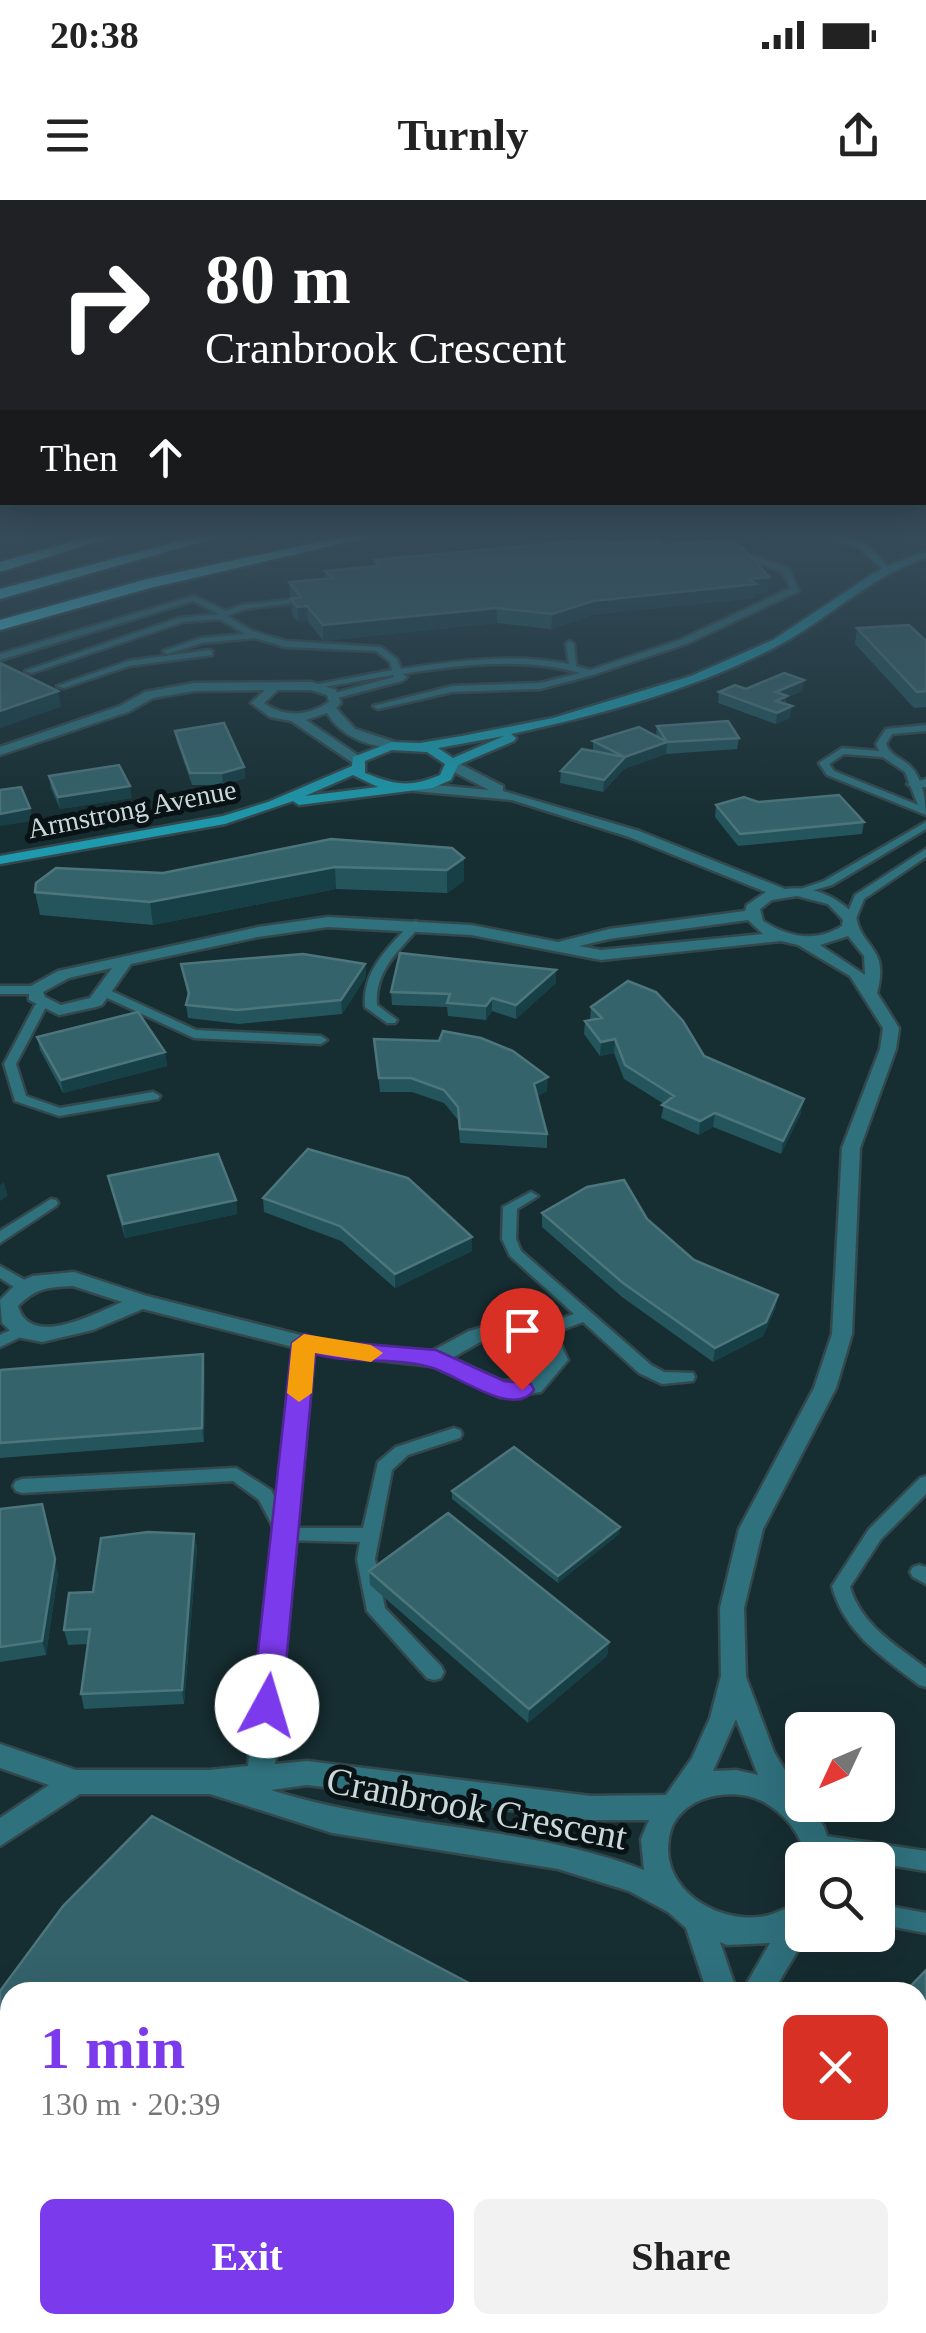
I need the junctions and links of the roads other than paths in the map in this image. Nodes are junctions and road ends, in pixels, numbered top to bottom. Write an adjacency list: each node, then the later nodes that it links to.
1 (80, 633): 9 (lane)
2 (144, 633): 12 (lane)
3 (250, 633): 6 (lane)
4 (704, 633): 13 (lane)
5 (791, 633): 23 (street)
6 (256, 636): 10 (lane); 14 (lane)
7 (570, 644): 11 (lane)
8 (209, 653): 10 (lane)
9 (0, 657)
10 (154, 658): 15 (lane)
11 (573, 665): 13 (lane); 14 (lane)
12 (29, 671)
13 (590, 673): 20 (lane)
14 (398, 676): 16 (lane); 18 (lane)
15 (60, 686)
16 (312, 686): 17 (street); 18 (street)
17 (273, 689): 19 (street); 21 (street)
18 (332, 702): 22 (street); 25 (street)
19 (257, 704): 21 (street); 22 (street)
20 (378, 706)
21 (124, 709): 27 (street)
22 (294, 717): 29 (street)
23 (539, 724): 26 (street); 30 (street)
24 (926, 728): 28 (lane)
25 (400, 746): 26 (street); 29 (street, Armstrong Avenue)
26 (419, 747): 30 (street)
27 (0, 751)
28 (885, 754): 31 (lane); 36 (lane)
29 (357, 765): 32 (street); 35 (street, Armstrong Avenue)
30 (452, 765): 33 (street); 34 (street)
31 (920, 784): 36 (lane)
32 (390, 787): 33 (street, Armstrong Avenue); 35 (street, Armstrong Avenue)
33 (414, 787): 34 (street)
34 (513, 796): 40 (street)
35 (273, 805): 39 (street, Armstrong Avenue)
36 (926, 811)
37 (926, 825): 41 (lane)
38 (926, 852): 43 (lane)
39 (0, 860)
40 (710, 864): 41 (street); 42 (street)
41 (789, 893): 42 (street); 43 (street)
42 (752, 912): 45 (street); 47 (street)
43 (850, 923): 46 (street); 50 (street)
44 (416, 924): 47 (street); 48 (street); 53 (lane)
45 (779, 937): 46 (street); 47 (street)
46 (802, 941): 50 (street)
47 (560, 946)
48 (125, 962): 51 (street); 52 (street)
49 (0, 990): 52 (lane)
50 (870, 992): 75 (street)
51 (106, 993): 52 (street); 54 (lane)
52 (38, 998): 55 (lane)
53 (390, 1020)
54 (321, 1040)
55 (153, 1096)
56 (530, 1196): 62 (lane)
57 (52, 1203): 58 (lane)
58 (0, 1238)
59 (0, 1271): 60 (lane)
60 (25, 1287): 61 (street); 63 (street)
61 (142, 1302): 63 (street); 66 (street)
62 (586, 1315): 64 (lane); 68 (lane)
63 (19, 1330): 65 (lane)
64 (534, 1334): 67 (street); 67 (street)
65 (0, 1342)
66 (304, 1343): 67 (street); 72 (street)
67 (436, 1359)
68 (686, 1377)
69 (454, 1434): 73 (lane)
70 (926, 1483): 76 (lane)
71 (22, 1486): 72 (lane)
72 (286, 1534): 73 (lane); 79 (street)
73 (370, 1534): 74 (lane)
74 (434, 1672)
75 (734, 1676): 80 (street); 81 (street)
76 (926, 1679)
77 (0, 1756): 78 (street)
78 (76, 1782): 79 (street, Cranbrook Crescent); 83 (street)
79 (259, 1787): 81 (street, Cranbrook Crescent); 86 (street, Cranbrook Crescent)
80 (785, 1794)
81 (676, 1801): 82 (street, Cranbrook Crescent); 86 (street)
82 (785, 1801)
83 (0, 1833)
84 (895, 1859): 85 (lane)
85 (926, 1862)
86 (687, 1911): 89 (street, Cranbrook Crescent); 91 (street)
87 (895, 1917): 88 (lane)
88 (926, 1923)
89 (785, 1926)
90 (785, 1944): 92 (street)
91 (718, 1982)
92 (763, 1982)

